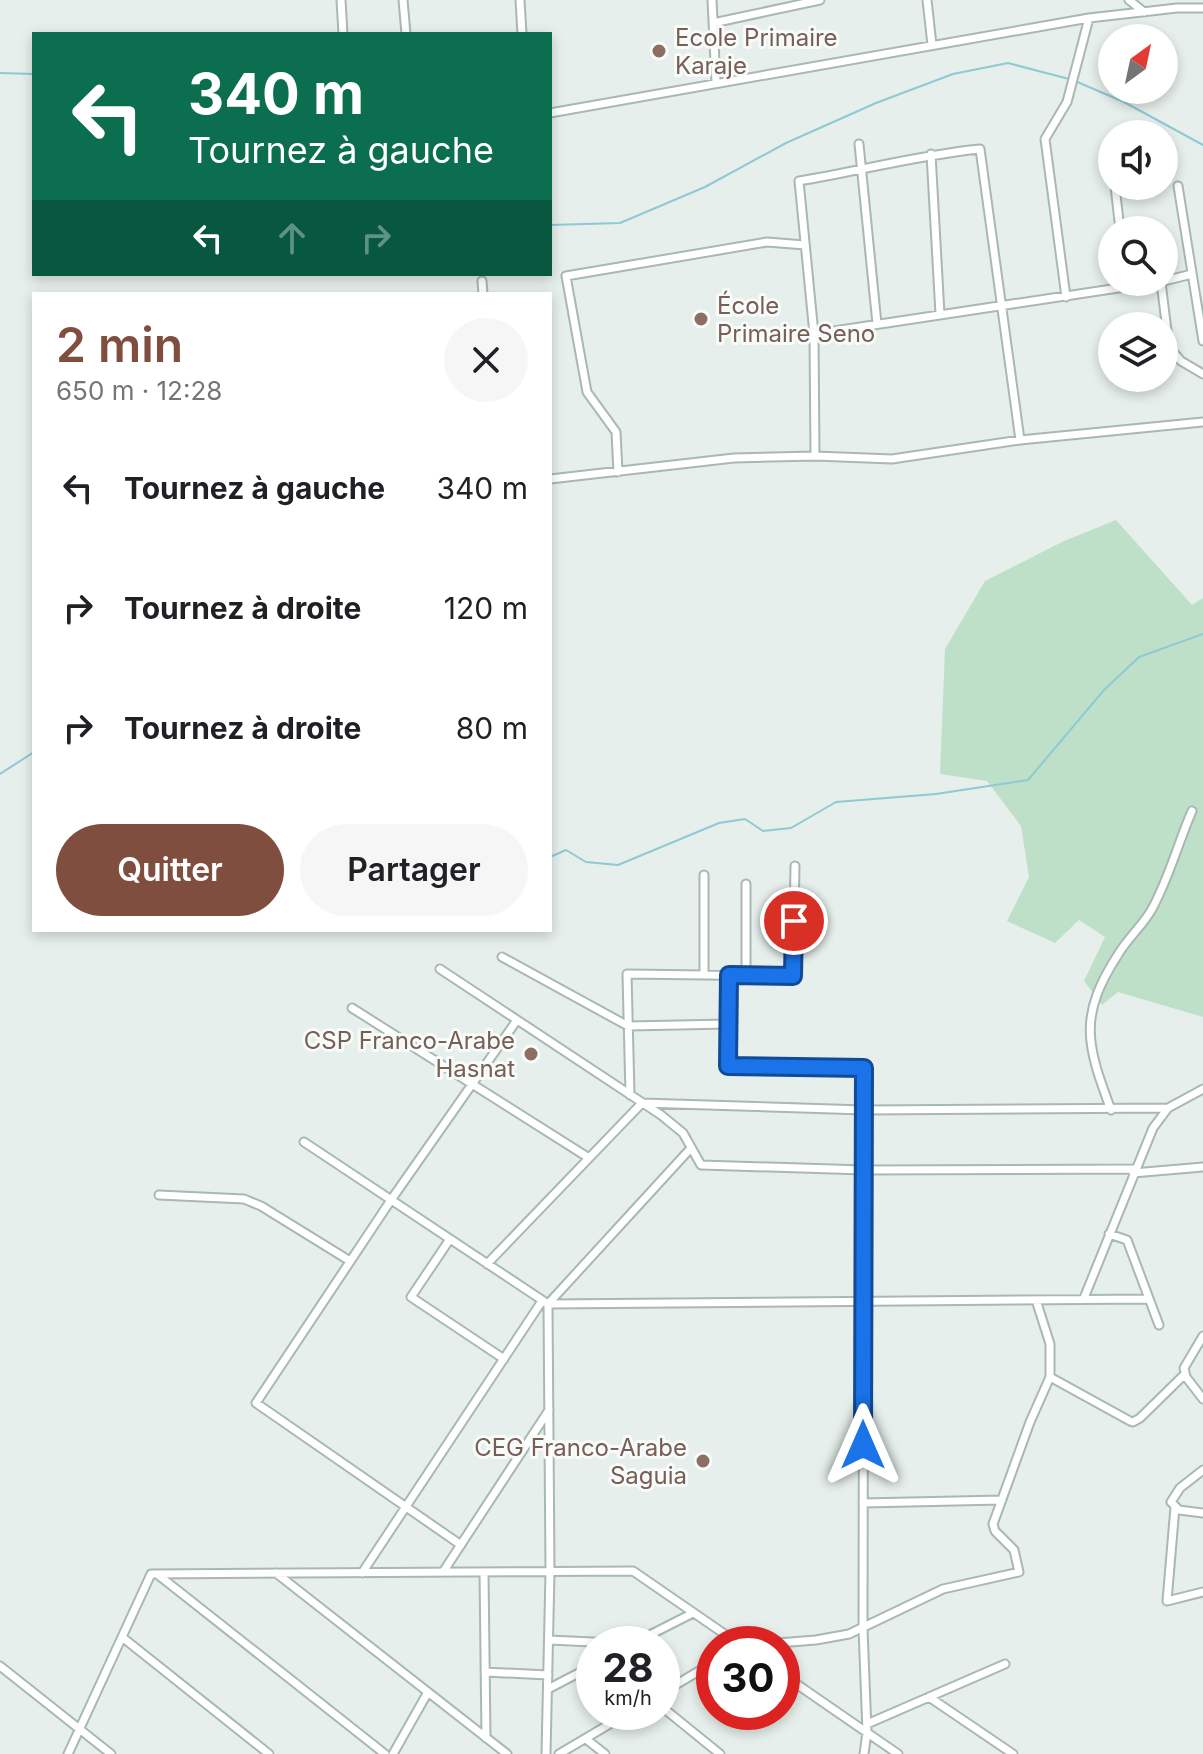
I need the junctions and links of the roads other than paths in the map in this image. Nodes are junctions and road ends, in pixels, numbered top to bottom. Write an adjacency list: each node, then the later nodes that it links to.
1 (341, 0): 15 (street)
2 (403, 0): 16 (street)
3 (520, 0): 17 (street)
4 (712, 0): 14 (street)
5 (820, 0): 9 (street)
6 (927, 0): 18 (street)
7 (1129, 0): 12 (street)
8 (1187, 0): 10 (street)
9 (783, 4): 14 (street)
10 (1193, 8): 11 (street); 12 (street)
11 (1203, 8)
12 (1144, 12): 13 (street)
13 (1089, 18): 18 (street); 32 (street)
14 (713, 23): 19 (street)
15 (343, 32)
16 (406, 32)
17 (522, 32)
18 (932, 45): 19 (street)
19 (716, 83): 20 (street)
20 (552, 113)
21 (859, 144): 23 (street)
22 (931, 154): 23 (street); 33 (street); 34 (street)
23 (862, 171): 25 (street); 35 (street)
24 (1178, 186): 26 (street)
25 (805, 245): 36 (street); 42 (street)
26 (1192, 274): 27 (street); 37 (street)
27 (1178, 278)
28 (482, 281): 30 (street)
29 (1098, 291): 32 (street)
30 (483, 292)
31 (1163, 296): 38 (street)
32 (1066, 297): 33 (street)
33 (1000, 305): 34 (street); 40 (street)
34 (940, 314): 35 (street)
35 (877, 324): 36 (street)
36 (814, 334): 41 (street)
37 (1203, 341)
38 (1203, 374)
39 (1203, 422): 40 (street)
40 (1020, 440): 41 (street)
41 (815, 456): 42 (street)
42 (618, 472): 43 (street)
43 (552, 479)
44 (1192, 811): 63 (street)
45 (795, 866): 52 (street)
46 (704, 875): 50 (street)
47 (746, 884): 52 (street)
48 (502, 957): 56 (street)
49 (440, 969): 54 (street)
50 (704, 975): 51 (street); 56 (street)
51 (729, 975): 52 (street); 55 (street)
52 (746, 975)
53 (352, 1008): 57 (street)
54 (517, 1020): 57 (street); 59 (street)
55 (729, 1024): 56 (street); 62 (street)
56 (628, 1026): 59 (street)
57 (472, 1085): 66 (street); 71 (street)
58 (1203, 1089): 61 (street)
59 (630, 1095): 60 (street)
60 (642, 1103): 62 (street); 65 (street); 66 (street)
61 (1168, 1108): 63 (street); 69 (street)
62 (864, 1110): 63 (street); 68 (street)
63 (1111, 1110)
64 (304, 1142): 71 (street)
65 (691, 1148): 68 (street); 80 (street)
66 (589, 1158): 75 (street)
67 (1203, 1167): 69 (street)
68 (864, 1170): 69 (street); 78 (street)
69 (1134, 1171): 72 (street)
70 (159, 1195): 74 (street)
71 (391, 1200): 73 (street); 74 (street)
72 (1109, 1234): 76 (street); 77 (street)
73 (450, 1239): 75 (street); 83 (street)
74 (350, 1261): 91 (street)
75 (487, 1264): 80 (street)
76 (1084, 1298): 77 (street); 79 (street)
77 (1149, 1299): 81 (street)
78 (862, 1300): 79 (street); 80 (street); 90 (street)
79 (1036, 1300): 85 (street)
80 (545, 1303): 83 (street); 87 (street)
81 (1159, 1325)
82 (1203, 1336): 84 (street)
83 (504, 1359): 91 (street)
84 (1185, 1374): 85 (street); 86 (street)
85 (1050, 1377): 89 (street)
86 (1203, 1399)
87 (549, 1410): 94 (street); 97 (street)
88 (1203, 1470): 92 (street)
89 (1002, 1500): 90 (street); 105 (street)
90 (863, 1503): 105 (street)
91 (406, 1507): 94 (street); 99 (street)
92 (1175, 1507): 93 (street); 101 (street)
93 (1203, 1513)
94 (461, 1545): 95 (street)
95 (443, 1572): 96 (street); 99 (street)
96 (484, 1572): 97 (street); 112 (street)
97 (550, 1572): 102 (street); 107 (street)
98 (276, 1573): 99 (street); 100 (street); 117 (street)
99 (362, 1573)
100 (157, 1574): 106 (street); 128 (street)
101 (1203, 1592)
102 (693, 1613): 103 (street); 104 (street)
103 (669, 1626)
104 (712, 1626)
105 (863, 1628): 109 (street); 120 (street)
106 (122, 1637): 121 (street); 127 (street)
107 (549, 1640): 108 (street); 114 (street)
108 (576, 1641)
109 (800, 1641)
110 (1005, 1664): 118 (street)
111 (0, 1666): 121 (street)
112 (485, 1672): 114 (street); 123 (street)
113 (576, 1674): 116 (street)
114 (548, 1675): 116 (street)
115 (800, 1685): 120 (street)
116 (548, 1689): 131 (street)
117 (428, 1692): 123 (street); 129 (street)
118 (929, 1697): 120 (street); 137 (street)
119 (680, 1722): 134 (street)
120 (867, 1728): 135 (street); 136 (street)
121 (79, 1729): 125 (street); 126 (street)
122 (601, 1730): 124 (street)
123 (486, 1738): 130 (street)
124 (586, 1739): 132 (street); 133 (street)
125 (68, 1754)
126 (111, 1754)
127 (269, 1754)
128 (385, 1754)
129 (393, 1754)
130 (507, 1754)
131 (546, 1754)
132 (559, 1754)
133 (605, 1754)
134 (720, 1754)
135 (864, 1754)
136 (898, 1754)
137 (1013, 1754)

